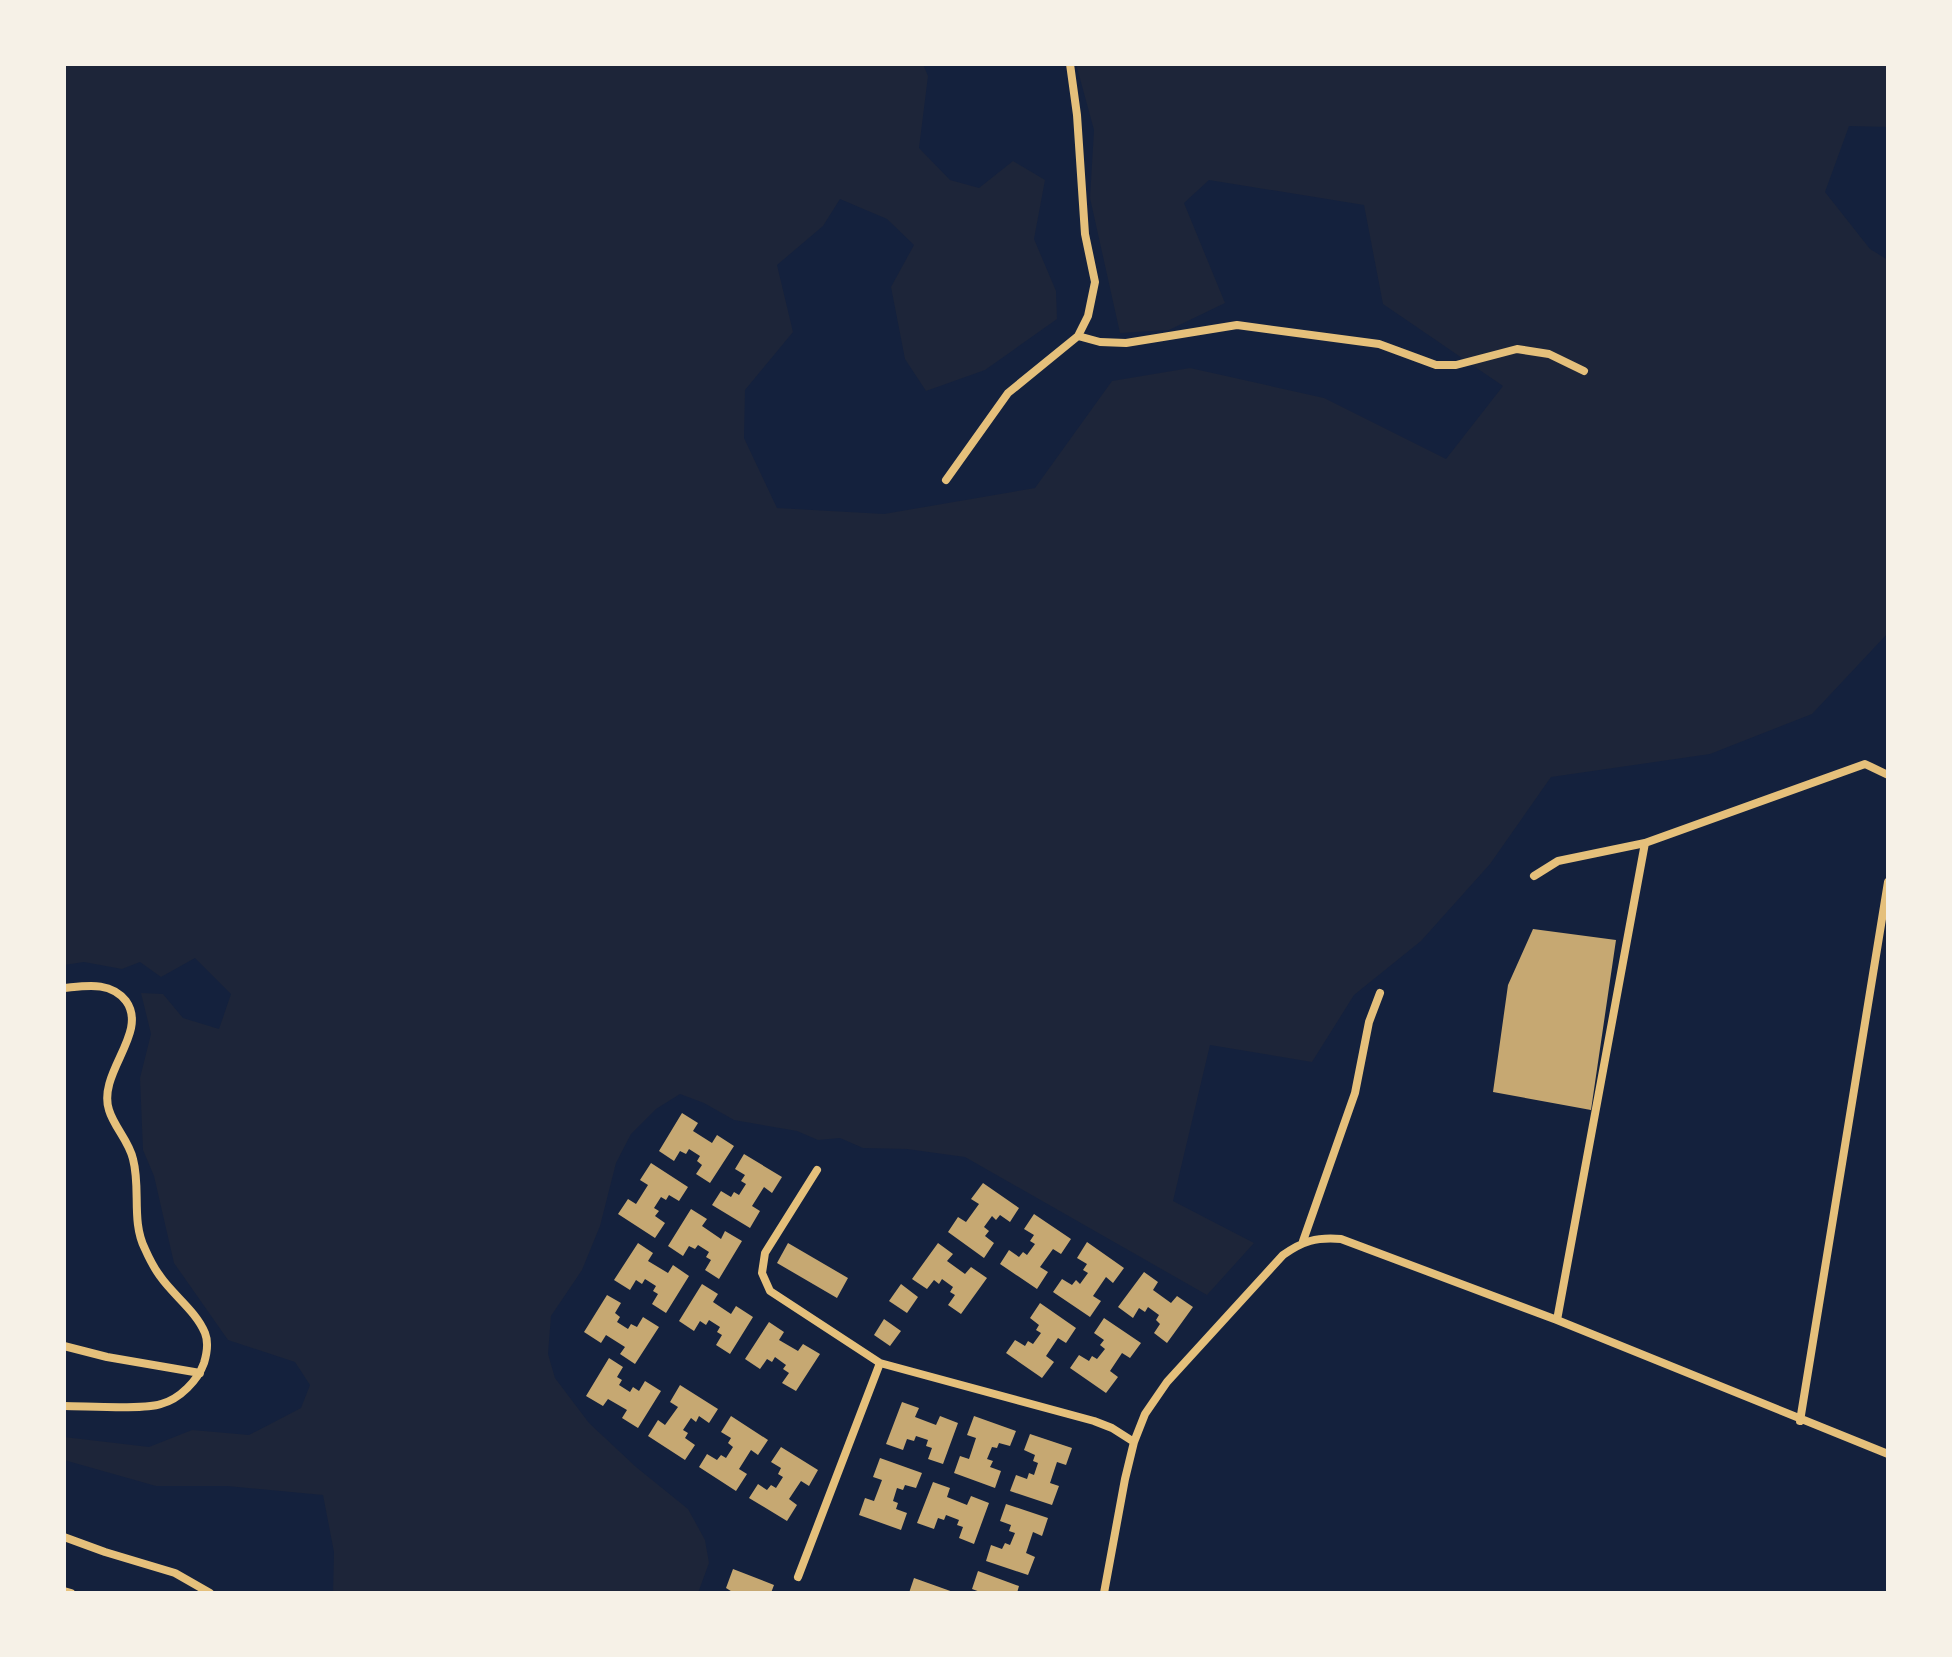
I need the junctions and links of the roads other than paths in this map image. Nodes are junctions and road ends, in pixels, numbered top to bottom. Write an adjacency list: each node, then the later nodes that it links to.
1 (1070, 64): 2 (street)
2 (1078, 336): 3 (street); 4 (street)
3 (1584, 371)
4 (946, 480)
5 (1888, 775): 6 (street)
6 (1645, 843): 7 (street); 13 (street)
7 (1534, 876)
8 (1888, 882): 18 (street)
9 (64, 988): 16 (street)
10 (1380, 993): 12 (street)
11 (817, 1170): 15 (street)
12 (1303, 1241): 13 (street); 19 (street)
13 (1557, 1320): 18 (street)
14 (64, 1346): 16 (street)
15 (880, 1363): 19 (street); 22 (street)
16 (200, 1373): 17 (street)
17 (64, 1406)
18 (1800, 1421): 20 (street)
19 (1134, 1442): 26 (street)
20 (1888, 1454)
21 (64, 1537): 25 (street)
22 (798, 1577)
23 (64, 1591): 24 (street)
24 (71, 1593)
25 (210, 1593)
26 (1104, 1593)

